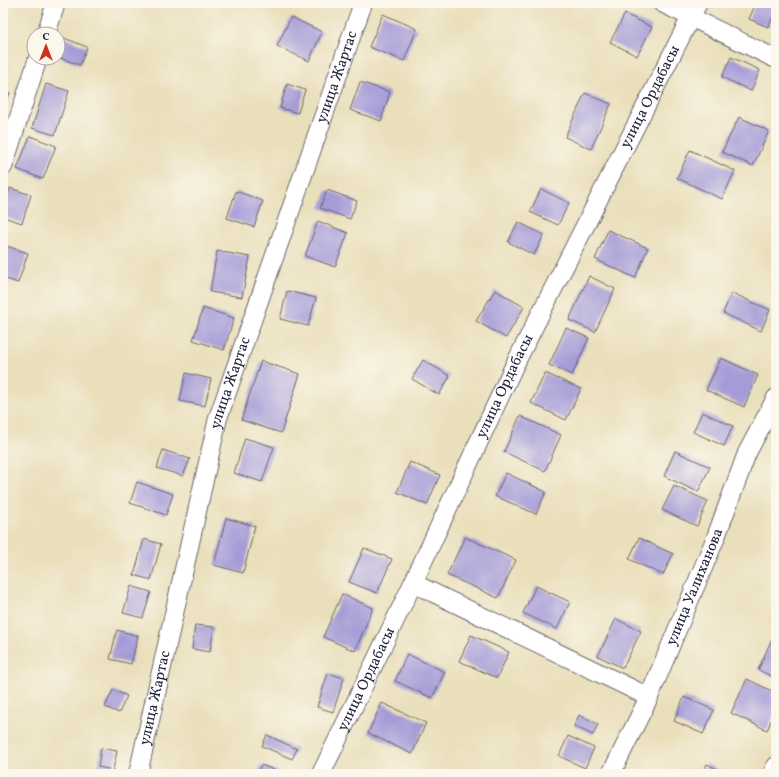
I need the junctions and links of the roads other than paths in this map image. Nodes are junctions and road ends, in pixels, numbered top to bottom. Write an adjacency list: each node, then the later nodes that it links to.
1 (56, 3): 5 (street)
2 (363, 3): 13 (street, улица Жартас)
3 (662, 3): 4 (street)
4 (695, 10): 6 (street); 10 (street, улица Ордабасы)
5 (49, 26)
6 (776, 59)
7 (35, 66): 8 (street)
8 (3, 167)
9 (776, 398): 11 (street, улица Уалиханова)
10 (413, 583): 11 (street); 14 (street, улица Ордабасы)
11 (649, 697): 15 (street, улица Уалиханова)
12 (776, 766): 16 (street)
13 (138, 774)
14 (321, 774)
15 (611, 774)
16 (772, 774)

